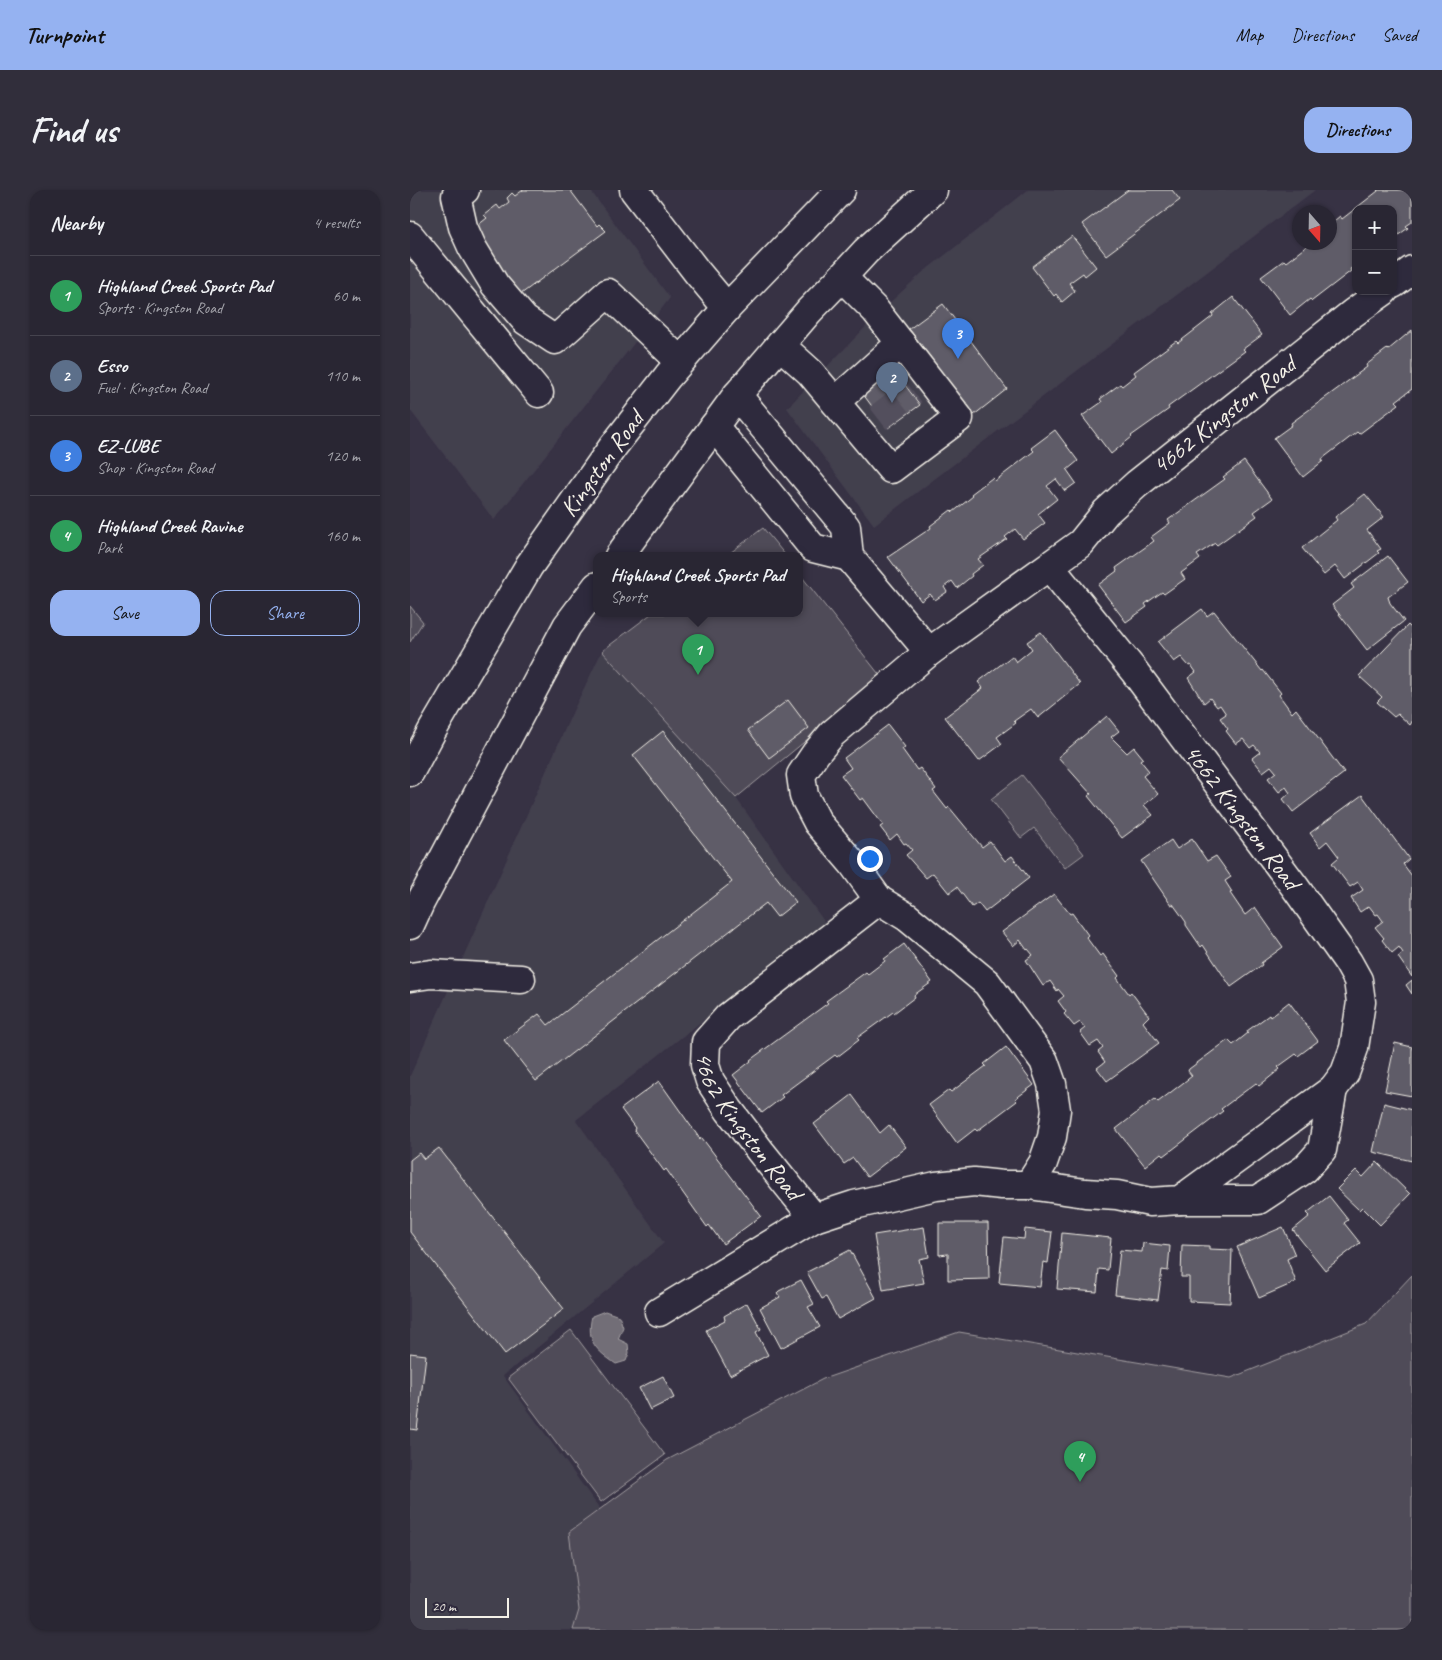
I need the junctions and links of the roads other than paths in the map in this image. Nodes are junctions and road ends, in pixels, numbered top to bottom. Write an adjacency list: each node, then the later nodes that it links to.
1 (634, 190): 10 (main road)
2 (841, 190): 10 (main road, Kingston Road)
3 (933, 190): 7 (main road)
4 (458, 192): 13 (main road)
5 (410, 236): 14 (main road)
6 (1412, 270): 8 (main road)
7 (842, 277): 11 (main road); 12 (main road)
8 (1397, 281)
9 (1378, 295): 20 (main road, 4662 Kingston Road)
10 (727, 308): 13 (main road, Kingston Road)
11 (901, 343): 16 (main road); 16 (main road)
12 (780, 345): 15 (main road); 16 (main road)
13 (680, 361): 23 (main road, Kingston Road)
14 (539, 393)
15 (737, 395): 17 (main road); 19 (main road)
16 (835, 402)
17 (714, 426): 18 (main road); 19 (main road)
18 (622, 552)
19 (849, 557): 22 (main road)
20 (1050, 567): 22 (main road, 4662 Kingston Road); 28 (main road, 4662 Kingston Road)
21 (593, 591): 25 (main road)
22 (929, 652): 24 (main road, 4662 Kingston Road)
23 (410, 772)
24 (879, 900): 29 (main road, 4662 Kingston Road); 31 (main road, 4662 Kingston Road)
25 (410, 925)
26 (410, 977): 27 (main road)
27 (521, 979)
28 (1333, 1089): 30 (main road, 4662 Kingston Road); 30 (main road, 4662 Kingston Road)
29 (1029, 1185): 30 (main road, 4662 Kingston Road); 31 (main road, 4662 Kingston Road)
30 (1180, 1200)
31 (814, 1218): 32 (main road, 4662 Kingston Road)
32 (659, 1312)

